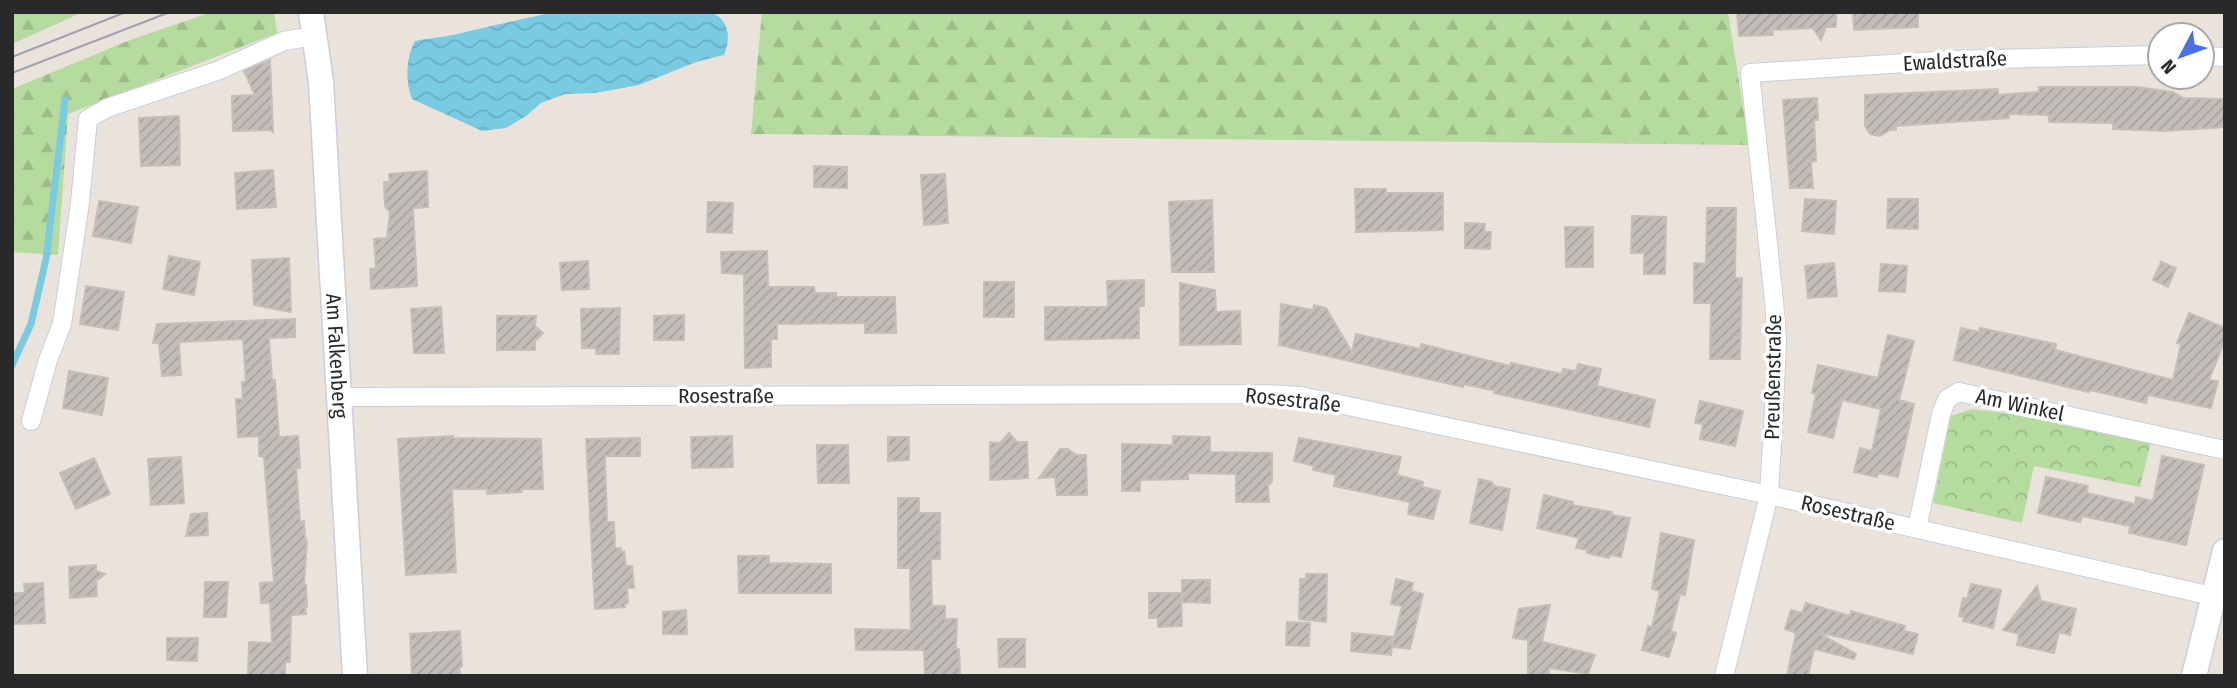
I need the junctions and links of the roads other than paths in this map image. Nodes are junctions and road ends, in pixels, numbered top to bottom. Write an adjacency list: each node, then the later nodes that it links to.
1 (312, 24): 4 (street, Am Falkenberg); 5 (street, Am Falkenberg)
2 (2146, 55): 3 (street, Ewaldstraße)
3 (1750, 73): 7 (street, Preußenstraße)
4 (339, 397): 7 (street, Rosestraße); 11 (street, Am Falkenberg)
5 (31, 421)
6 (2225, 450): 8 (street, Am Winkel)
7 (1769, 495): 8 (street, Rosestraße); 12 (street, Preußenstraße)
8 (1917, 529): 10 (street, Rosestraße)
9 (2225, 551): 10 (street)
10 (2219, 598): 13 (street)
11 (355, 676)
12 (1724, 676)
13 (2194, 676)

